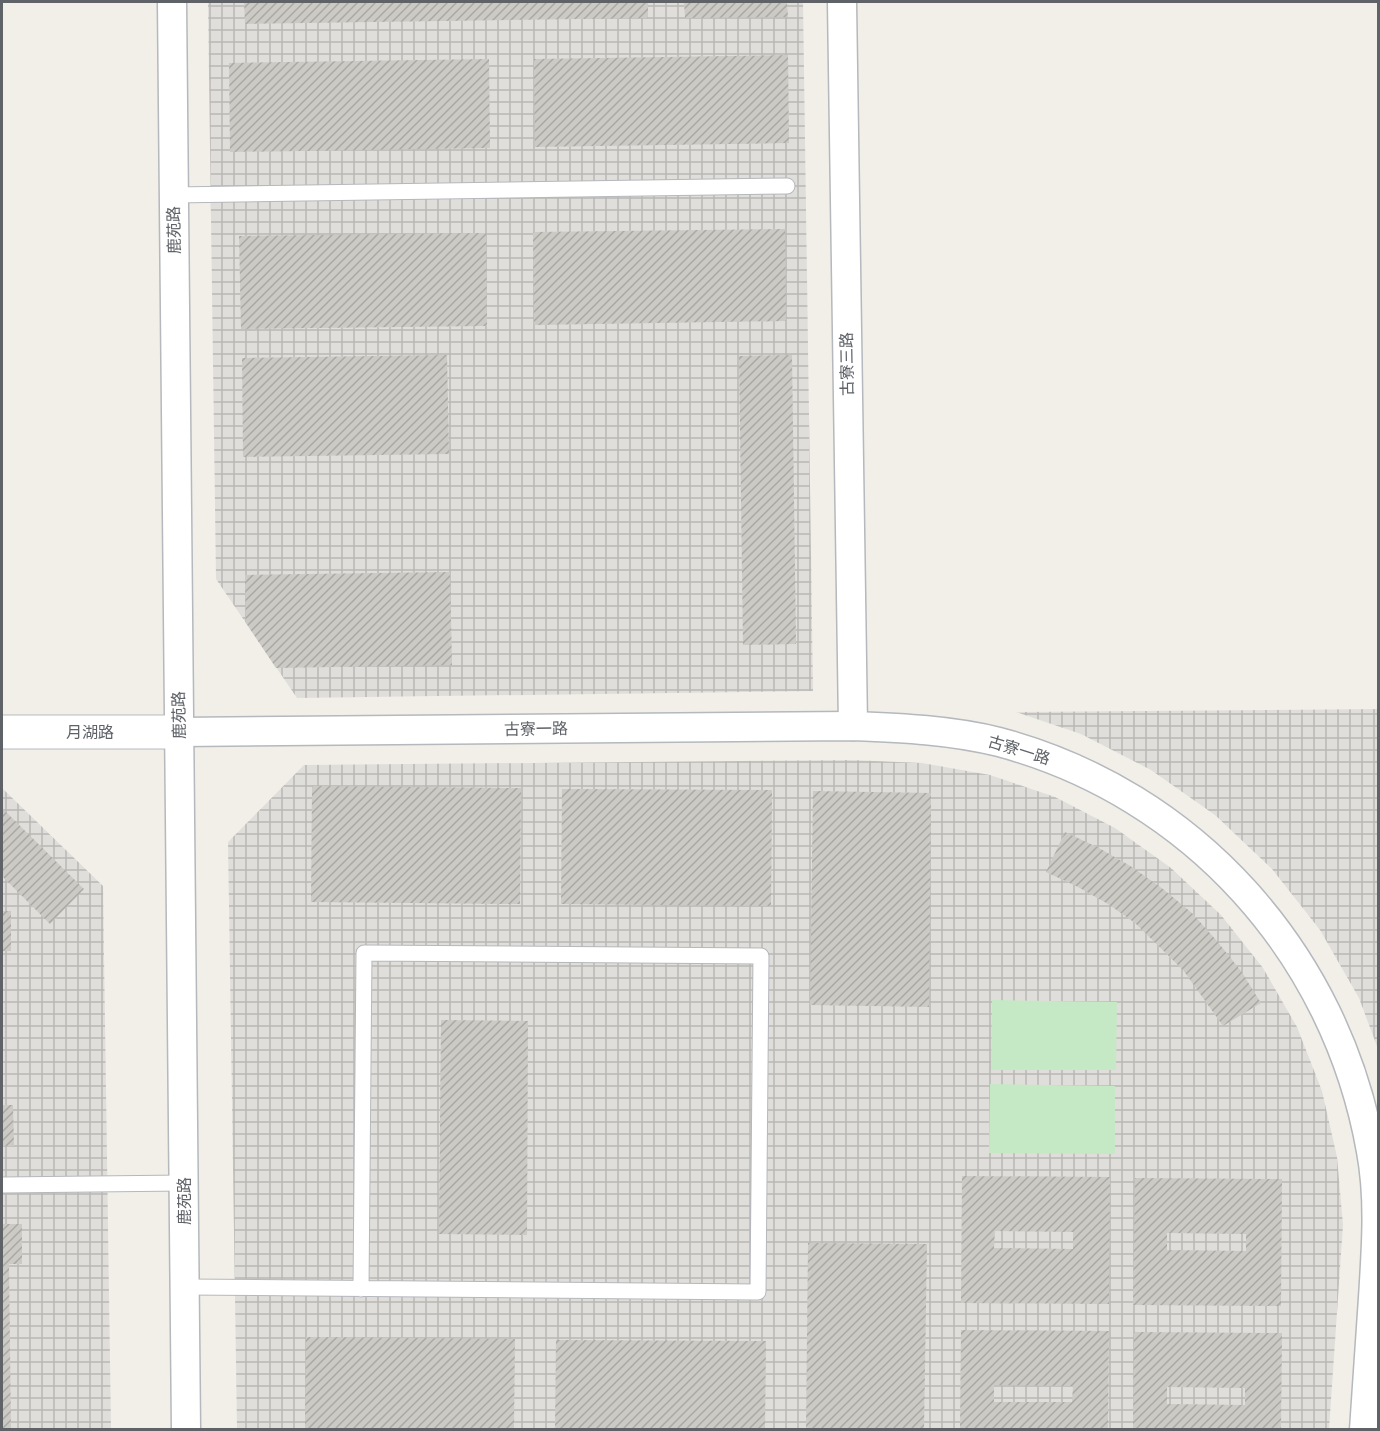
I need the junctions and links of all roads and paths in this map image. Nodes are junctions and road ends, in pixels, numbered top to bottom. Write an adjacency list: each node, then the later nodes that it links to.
1 (172, 2): 4 (street, 鹿苑路)
2 (842, 2): 5 (street, 古寮三路)
3 (787, 186): 4 (lane)
4 (174, 195): 7 (street, 鹿苑路)
5 (853, 726): 7 (street, 古寮一路); 12 (street, 古寮一路)
6 (2, 732): 7 (street, 月湖路)
7 (179, 732): 8 (street, 鹿苑路)
8 (184, 1183): 9 (lane); 10 (street, 鹿苑路)
9 (2, 1185)
10 (185, 1287): 11 (lane); 13 (street, 鹿苑路)
11 (361, 1289): 11 (lane)
12 (1376, 1297): 14 (street, 古寮一路)
13 (186, 1430)
14 (1364, 1430)

